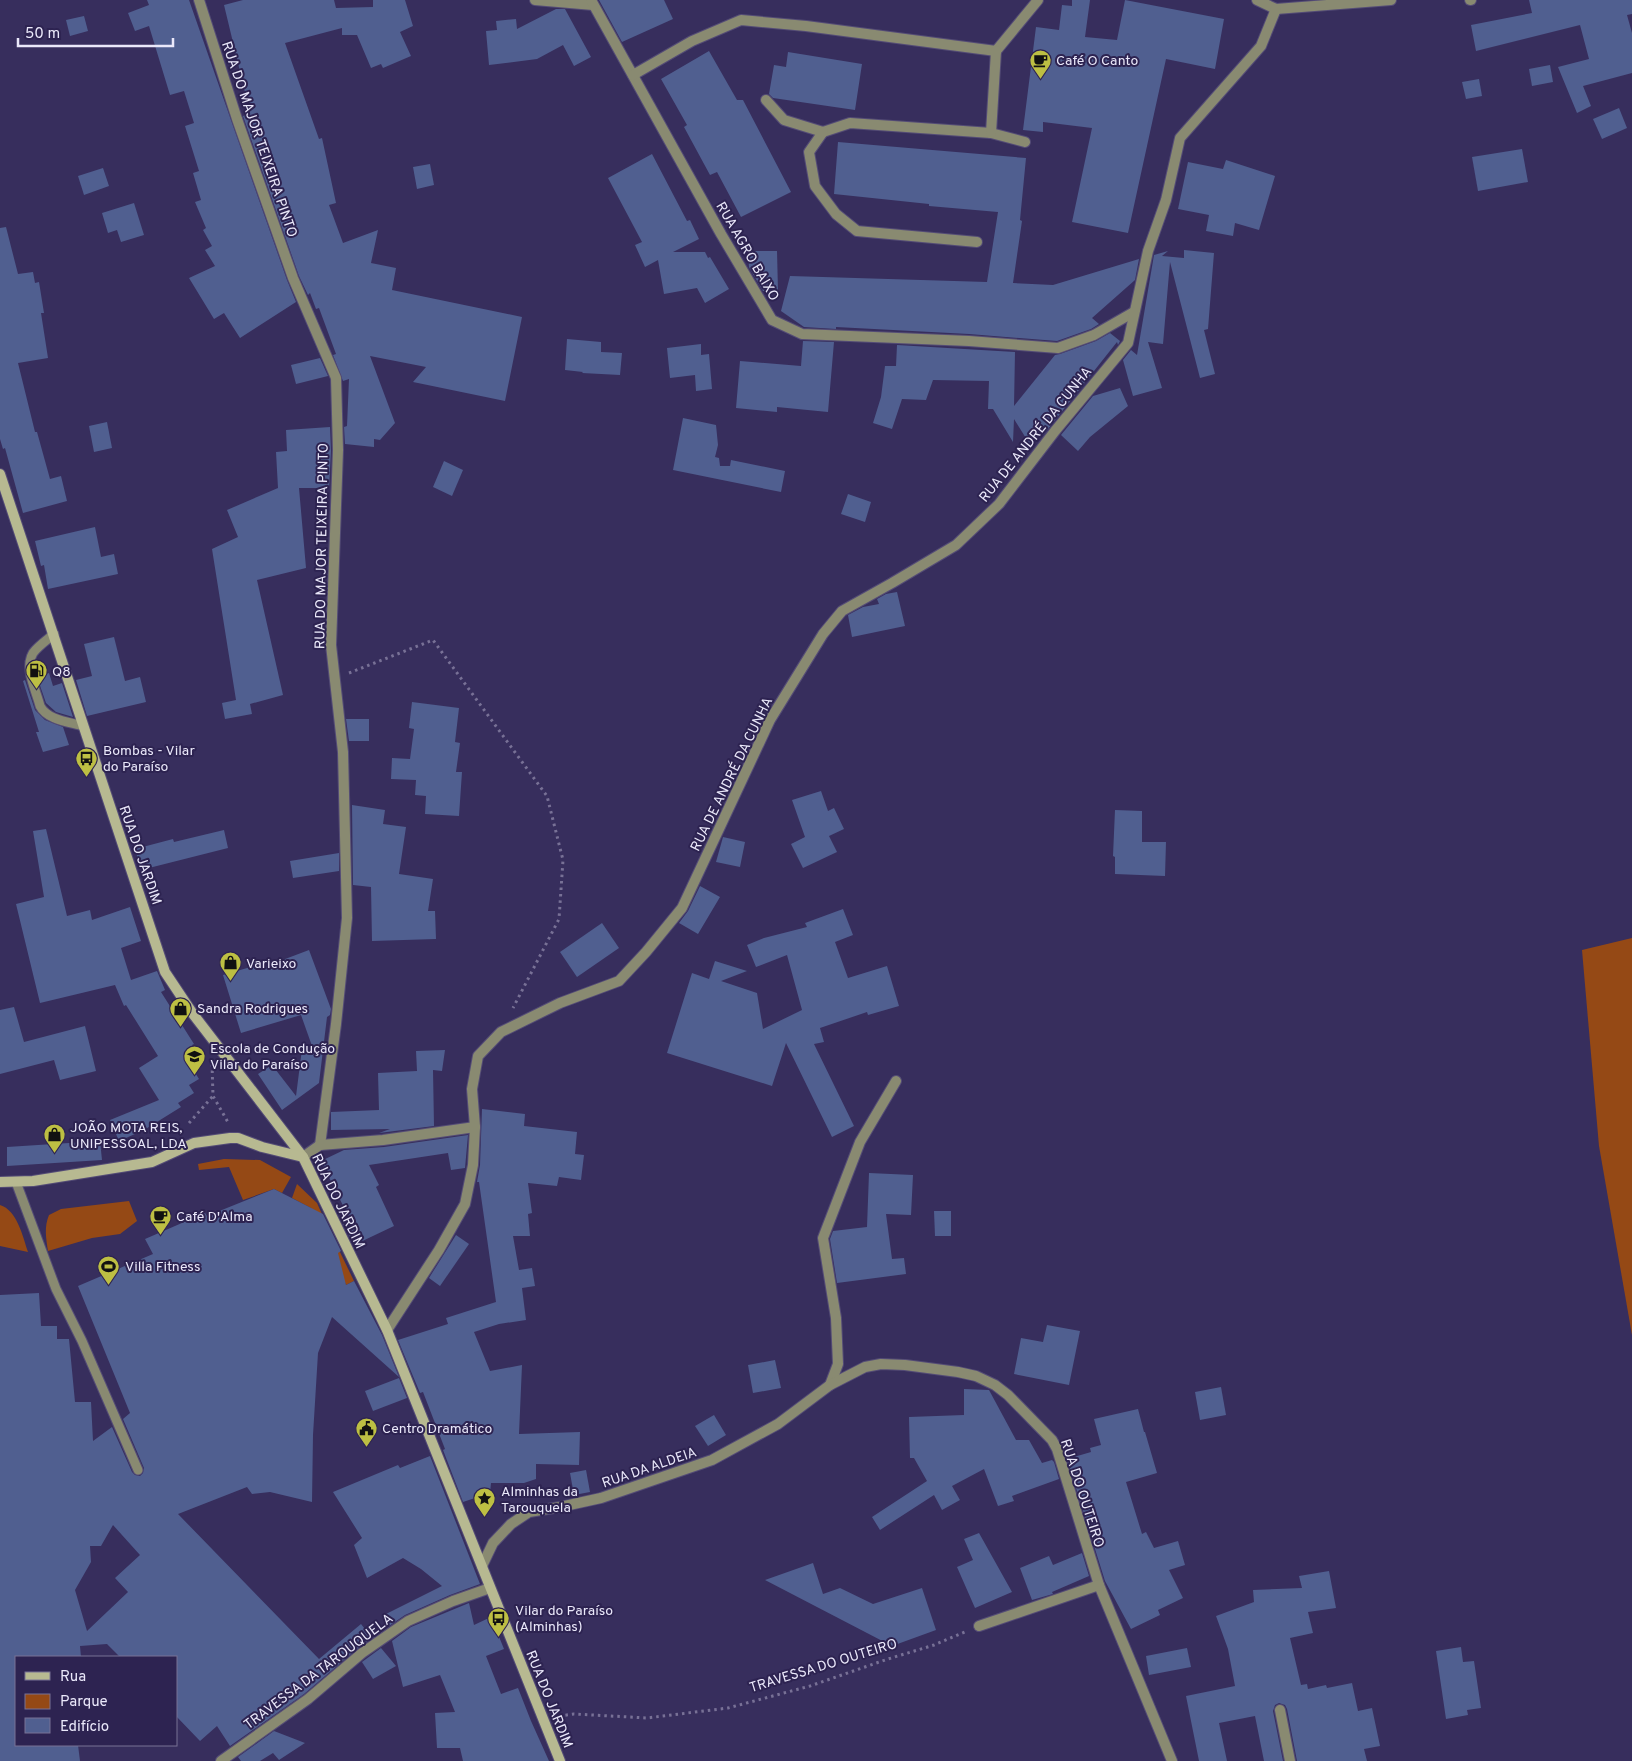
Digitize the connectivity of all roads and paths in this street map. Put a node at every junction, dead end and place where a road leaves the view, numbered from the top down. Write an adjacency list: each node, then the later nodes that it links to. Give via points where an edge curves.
1 (199, 0): 18 (street, RUA DO MAJOR TEIXEIRA PINTO, via 293,278 336,378 338,450 331,645)
2 (535, 0): 6 (street)
3 (1038, 0): 8 (street)
4 (1257, 0): 7 (street)
5 (1391, 0): 7 (street)
6 (592, 3): 9 (street, RUA AGRO BAIXO)
7 (1276, 9): 15 (street, RUA DE ANDRÉ DA CUNHA, via 1261,46 1180,138)
8 (996, 51): 9 (street, via 741,20 692,41); 12 (street)
9 (634, 75): 15 (street, RUA AGRO BAIXO, via 772,320 802,334 1058,348 1094,335)
10 (766, 100): 11 (street, via 784,120)
11 (823, 132): 12 (street, via 850,123); 14 (street, via 810,152 815,186 836,214 857,231)
12 (991, 133): 13 (street)
13 (1025, 142)
14 (977, 242)
15 (1134, 312): 20 (street, RUA DE ANDRÉ DA CUNHA, via 1128,343 1054,431 999,504 956,545 842,611 823,634 770,720 682,908 646,952 618,981 560,1003)
16 (0, 474): 17 (main road, RUA DO JARDIM)
17 (54, 634): 19 (main road, RUA DO JARDIM); 19 (lane, via 34,651 30,659 29,668 40,706 48,715)
18 (335, 679): 20 (path, via 433,640 547,796 563,860 559,919); 25 (street, RUA DO MAJOR TEIXEIRA PINTO, via 343,752 347,918)
19 (83, 726): 26 (main road, RUA DO JARDIM, via 165,972 193,1014)
20 (501, 1032): 23 (street, RUA DE ANDRÉ DA CUNHA, via 478,1056 472,1089)
21 (896, 1081): 30 (street, via 860,1142 823,1238 836,1318 838,1364)
22 (189, 1123): 24 (path, via 213,1096)
23 (475, 1127): 25 (street); 29 (street, RUA DE ANDRÉ DA CUNHA, via 473,1164 465,1204 440,1250)
24 (238, 1138): 26 (main road); 28 (main road, via 194,1143 152,1162)
25 (320, 1145): 26 (street)
26 (303, 1157): 29 (main road, RUA DO JARDIM)
27 (0, 1182): 28 (main road)
28 (16, 1182): 31 (lane, via 56,1289)
29 (387, 1330): 32 (main road, RUA DO JARDIM)
30 (830, 1385): 32 (street, RUA DA ALDEIA, via 778,1424 712,1460 601,1498 529,1512 511,1524 493,1543); 33 (street, RUA DO OUTEIRO, via 865,1367 881,1364 958,1372 995,1385 1052,1440 1057,1449)
31 (138, 1470)
32 (482, 1566): 34 (main road, RUA DO JARDIM)
33 (1099, 1585): 35 (street); 40 (street, RUA DO OUTEIRO)
34 (490, 1588): 37 (main road, RUA DO JARDIM); 38 (street, TRAVESSA DA TAROUQUELA, via 453,1600 408,1621 362,1653 308,1699)
35 (979, 1626): 37 (path, TRAVESSA DO OUTEIRO, via 934,1645 810,1686 728,1708 647,1718 574,1714)
36 (1280, 1710): 41 (street)
37 (544, 1718): 39 (main road, RUA DO JARDIM)
38 (221, 1761)
39 (560, 1761)
40 (1172, 1761)
41 (1290, 1761)

